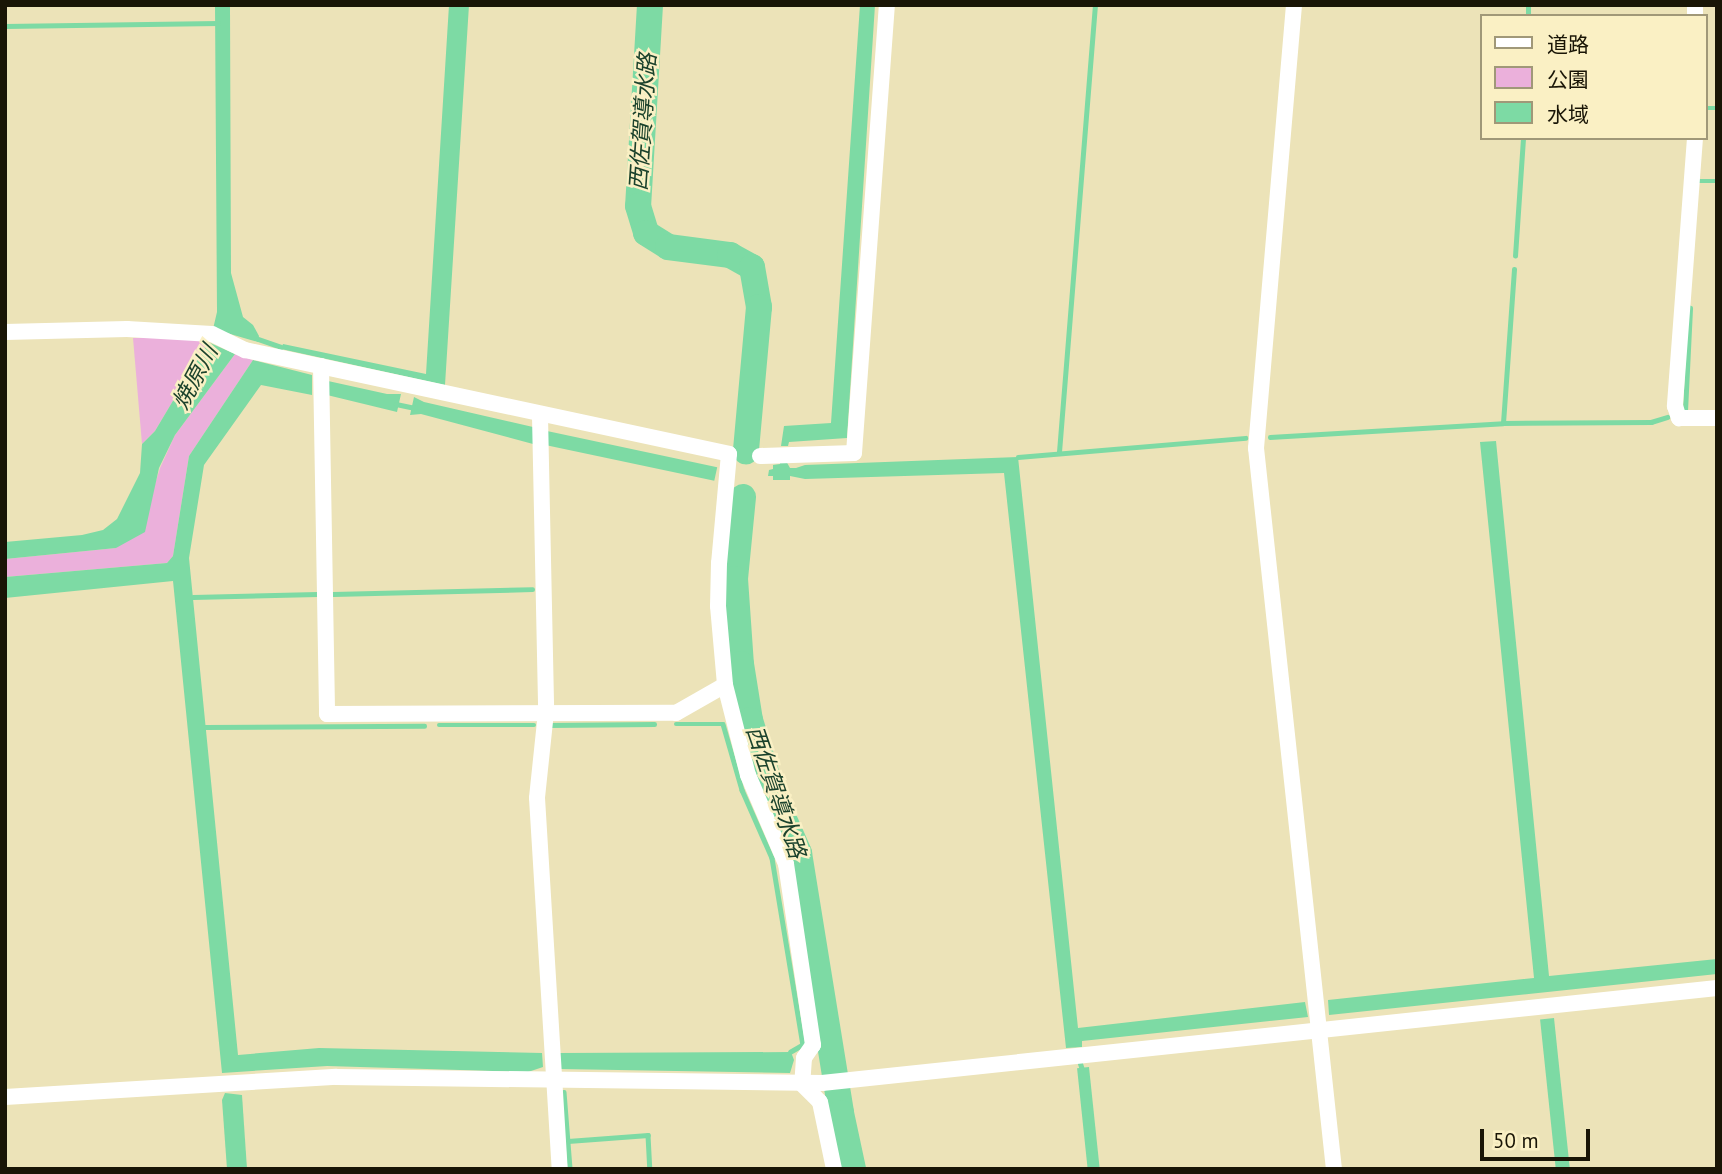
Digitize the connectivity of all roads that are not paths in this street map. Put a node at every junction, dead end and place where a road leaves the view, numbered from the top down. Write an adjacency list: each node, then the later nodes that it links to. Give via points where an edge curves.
1 (887, 5): 8 (street, via 854,453)
2 (1294, 5): 12 (street, via 1256,448)
3 (1695, 140): 6 (street, via 1675,406 1679,418)
4 (5, 332): 5 (street, via 127,329 217,337)
5 (321, 380): 7 (street); 10 (street, via 327,715)
6 (1717, 418)
7 (541, 429): 9 (street, via 729,454 718,606); 10 (street)
8 (760, 456)
9 (725, 684): 10 (street, via 676,713); 14 (street, via 748,775 786,863 813,1045 804,1058)
10 (546, 712): 13 (street, via 537,797)
11 (1717, 988): 12 (street)
12 (1319, 1031): 14 (street); 18 (street)
13 (551, 1068): 14 (street); 15 (street); 16 (street)
14 (802, 1084): 17 (street, via 820,1102)
15 (5, 1097)
16 (560, 1169)
17 (834, 1169)
18 (1334, 1169)

